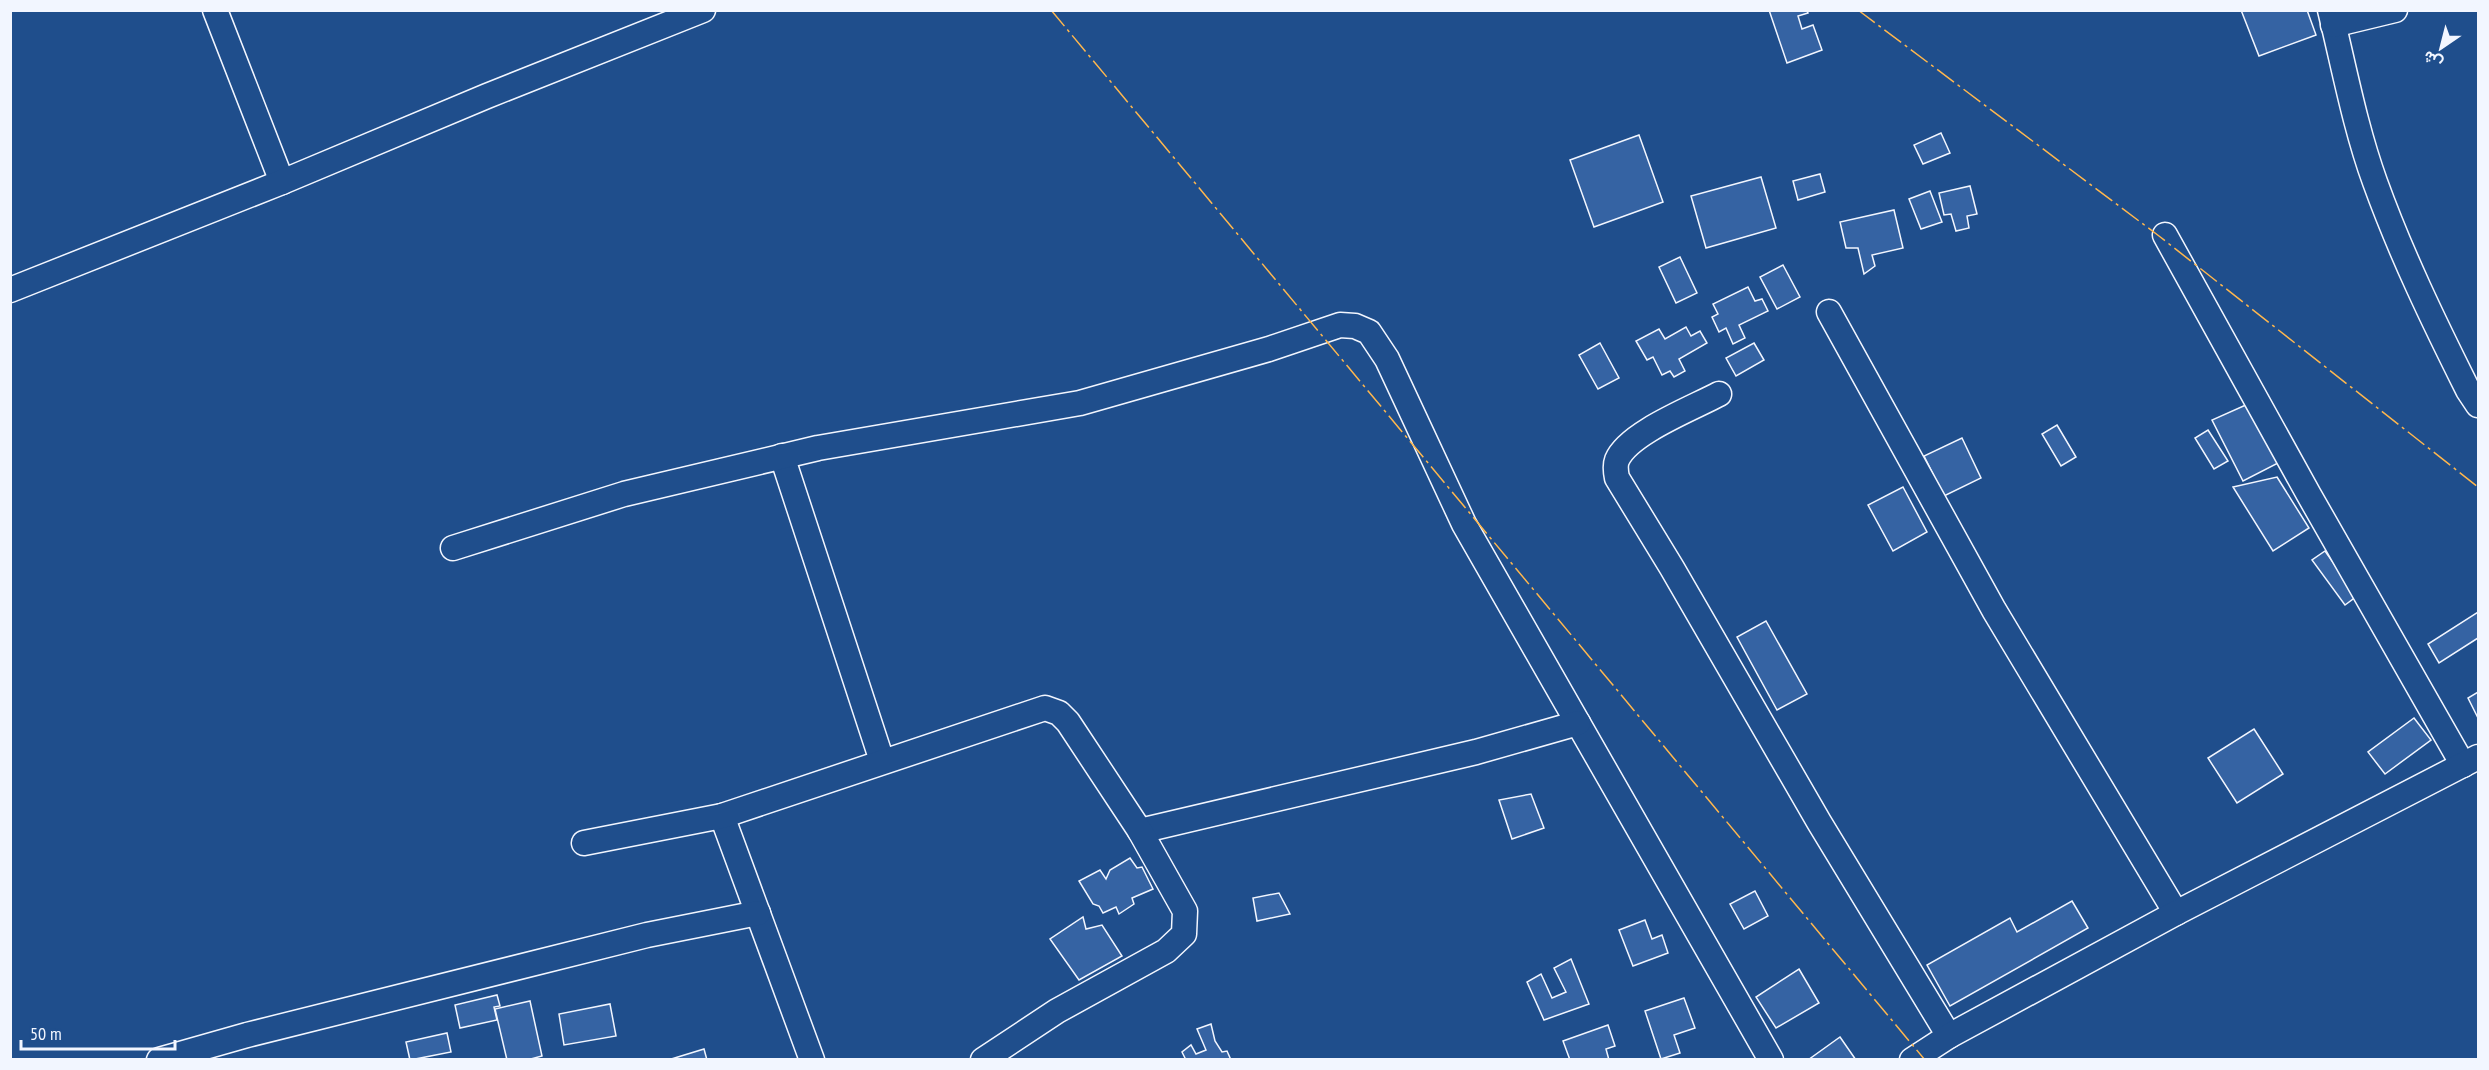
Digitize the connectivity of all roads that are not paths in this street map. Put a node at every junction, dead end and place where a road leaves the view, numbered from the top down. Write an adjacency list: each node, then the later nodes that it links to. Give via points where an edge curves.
1 (215, 10): 5 (street)
2 (703, 10): 5 (street)
3 (2395, 10): 4 (street)
4 (2332, 18): 10 (street, via 2374,180 2416,287)
5 (282, 182): 7 (street)
6 (2165, 235): 15 (street, via 2309,495)
7 (10, 290)
8 (1829, 312): 20 (street, via 1994,610)
9 (1719, 394): 21 (street, via 1624,447 1616,462 1617,478)
10 (2478, 405)
11 (782, 456): 12 (street, via 624,494); 13 (street, via 1080,403 1340,325 1355,326 1369,332 1387,359 1464,524); 14 (street)
12 (453, 548)
13 (1578, 723): 17 (street, via 1476,752); 25 (street)
14 (882, 761): 16 (street); 17 (street, via 1045,708 1059,713 1068,722)
15 (2471, 761): 20 (street)
16 (722, 816): 18 (street); 19 (street)
17 (1140, 831): 24 (street, via 1185,911 1184,934 1166,951 1058,1011)
18 (584, 843)
19 (758, 913): 22 (street, via 647,935); 23 (street)
20 (2176, 913): 21 (street)
21 (1949, 1036): 26 (street)
22 (159, 1059)
23 (812, 1059)
24 (983, 1059)
25 (1771, 1059)
26 (1912, 1059)

